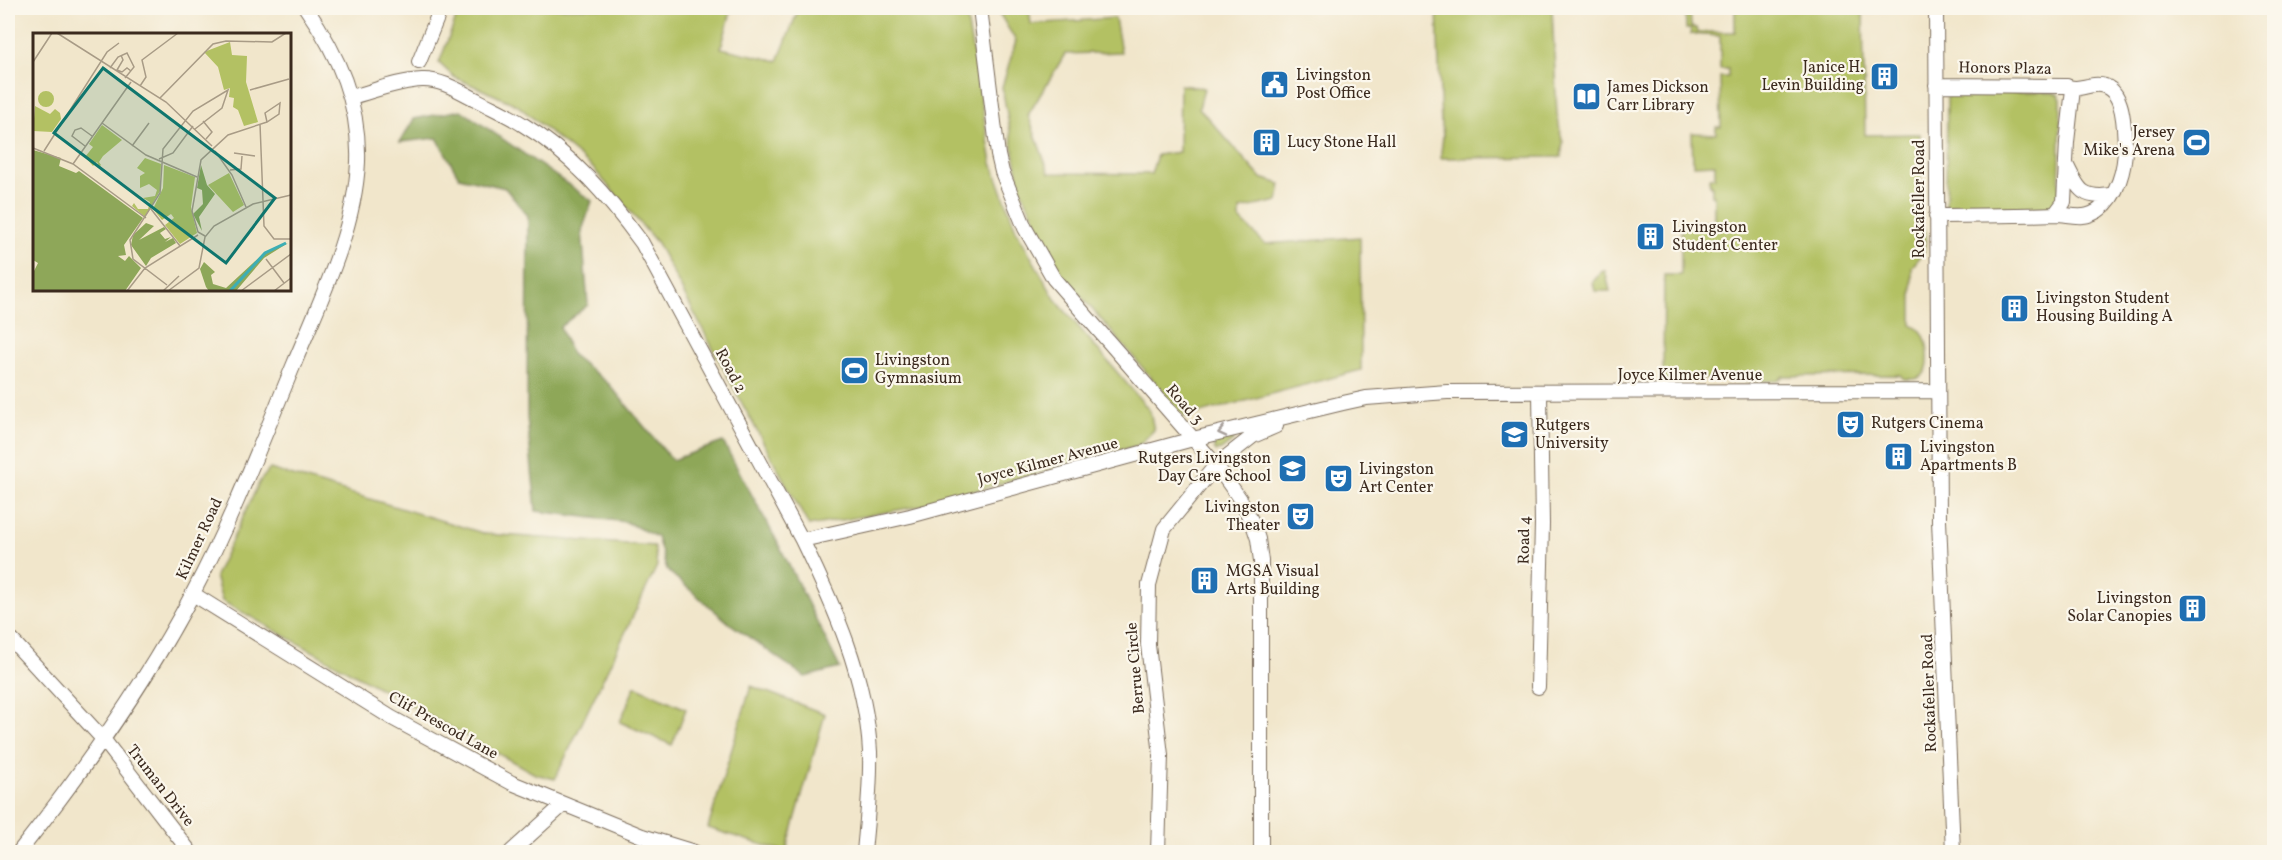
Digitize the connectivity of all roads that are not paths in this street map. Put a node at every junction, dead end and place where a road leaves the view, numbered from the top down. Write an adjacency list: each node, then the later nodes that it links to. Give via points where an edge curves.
1 (306, 8): 8 (street, Kilmer Road, via 339,62)
2 (441, 8): 5 (street)
3 (980, 8): 16 (street, Road 3, via 998,155 1025,228 1054,279)
4 (1936, 8): 6 (street, Rockafeller Road)
5 (419, 62)
6 (1936, 85): 7 (street, Honors Plaza); 12 (street, Rockafeller Road)
7 (2073, 89): 9 (street, Honors Plaza); 10 (street, Honors Plaza, via 2096,84 2108,88 2121,106 2125,157)
8 (351, 97): 18 (street, Road 2, via 405,82 441,83 522,124 589,178 642,243); 19 (street, Kilmer Road, via 358,159 342,241 302,346)
9 (2066, 164): 10 (street, via 2075,183 2087,195); 11 (street, Honors Plaza, via 2064,202)
10 (2112, 195): 11 (street, Honors Plaza, via 2100,209 2085,216)
11 (2055, 214): 12 (street, Honors Plaza)
12 (1936, 216): 13 (street, Rockafeller Road)
13 (1937, 391): 14 (street, Joyce Kilmer Avenue); 31 (street, Rockafeller Road)
14 (1540, 393): 15 (street, Joyce Kilmer Avenue, via 1393,395); 21 (street, Road 4)
15 (1302, 413): 16 (street, Joyce Kilmer Avenue, one-way to 16); 17 (street, Joyce Kilmer Avenue, via 1253,436)
16 (1193, 439): 17 (street, Road 3); 18 (street, Joyce Kilmer Avenue, via 910,516)
17 (1216, 465): 29 (street, Berrue Circle, via 1164,530 1149,585 1148,645 1161,755); 30 (street, Road 3, via 1253,524 1261,559)
18 (801, 540): 28 (street, Road 2, via 844,633 866,711 870,787)
19 (193, 594): 22 (street, Kilmer Road); 23 (street, Clif Prescod Lane, via 392,718 512,783)
20 (8, 636): 22 (street, Truman Drive)
21 (1538, 687)
22 (103, 740): 24 (street, Kilmer Road); 25 (street, Truman Drive)
23 (564, 804): 26 (street); 27 (street, Clif Prescod Lane, via 642,836)
24 (19, 852)
25 (190, 852)
26 (511, 852)
27 (694, 852)
28 (864, 852)
29 (1158, 852)
30 (1261, 852)
31 (1953, 852)

